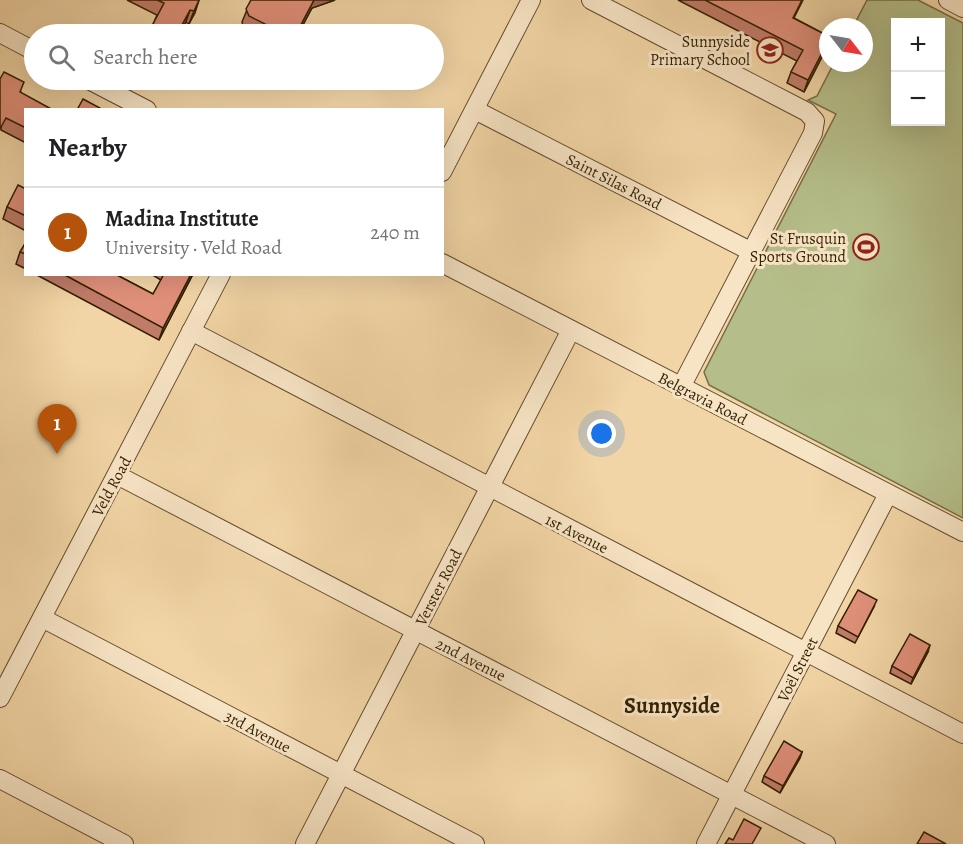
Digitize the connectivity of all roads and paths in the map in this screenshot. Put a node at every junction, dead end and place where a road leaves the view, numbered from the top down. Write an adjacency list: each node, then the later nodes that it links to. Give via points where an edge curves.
1 (531, 0): 9 (street)
2 (591, 0): 11 (street, via 807,112 814,121 813,133)
3 (948, 0): 4 (street)
4 (963, 8)
5 (0, 33): 6 (street)
6 (24, 46)
7 (108, 90): 8 (street)
8 (143, 108)
9 (475, 110): 10 (street); 11 (street, Saint Silas Road)
10 (444, 168)
11 (752, 252): 16 (street)
12 (444, 264): 14 (street, Belgravia Road)
13 (220, 276): 15 (street, Veld Road)
14 (571, 330): 16 (street, Belgravia Road); 18 (street, Verster Road)
15 (191, 331): 17 (street, Veld Road); 18 (street, 1st Avenue)
16 (681, 387): 19 (street, Belgravia Road)
17 (117, 475): 21 (street, Veld Road); 22 (street, 2nd Avenue)
18 (490, 487): 22 (street, Verster Road); 23 (street, 1st Avenue)
19 (888, 494): 20 (street, Belgravia Road); 23 (street, Voël Street)
20 (963, 532)
21 (42, 618): 24 (street, Veld Road); 26 (street, 3rd Avenue)
22 (416, 630): 26 (street, Verster Road); 28 (street, 2nd Avenue)
23 (806, 651): 25 (street, 1st Avenue); 28 (street, Voël Street)
24 (0, 698)
25 (963, 734)
26 (341, 774): 30 (street, Verster Road); 31 (street, 3rd Avenue)
27 (0, 779): 29 (street)
28 (731, 795): 32 (street, Voël Street); 33 (street, 2nd Avenue)
29 (124, 844)
30 (305, 844)
31 (475, 844)
32 (706, 844)
33 (826, 844)

